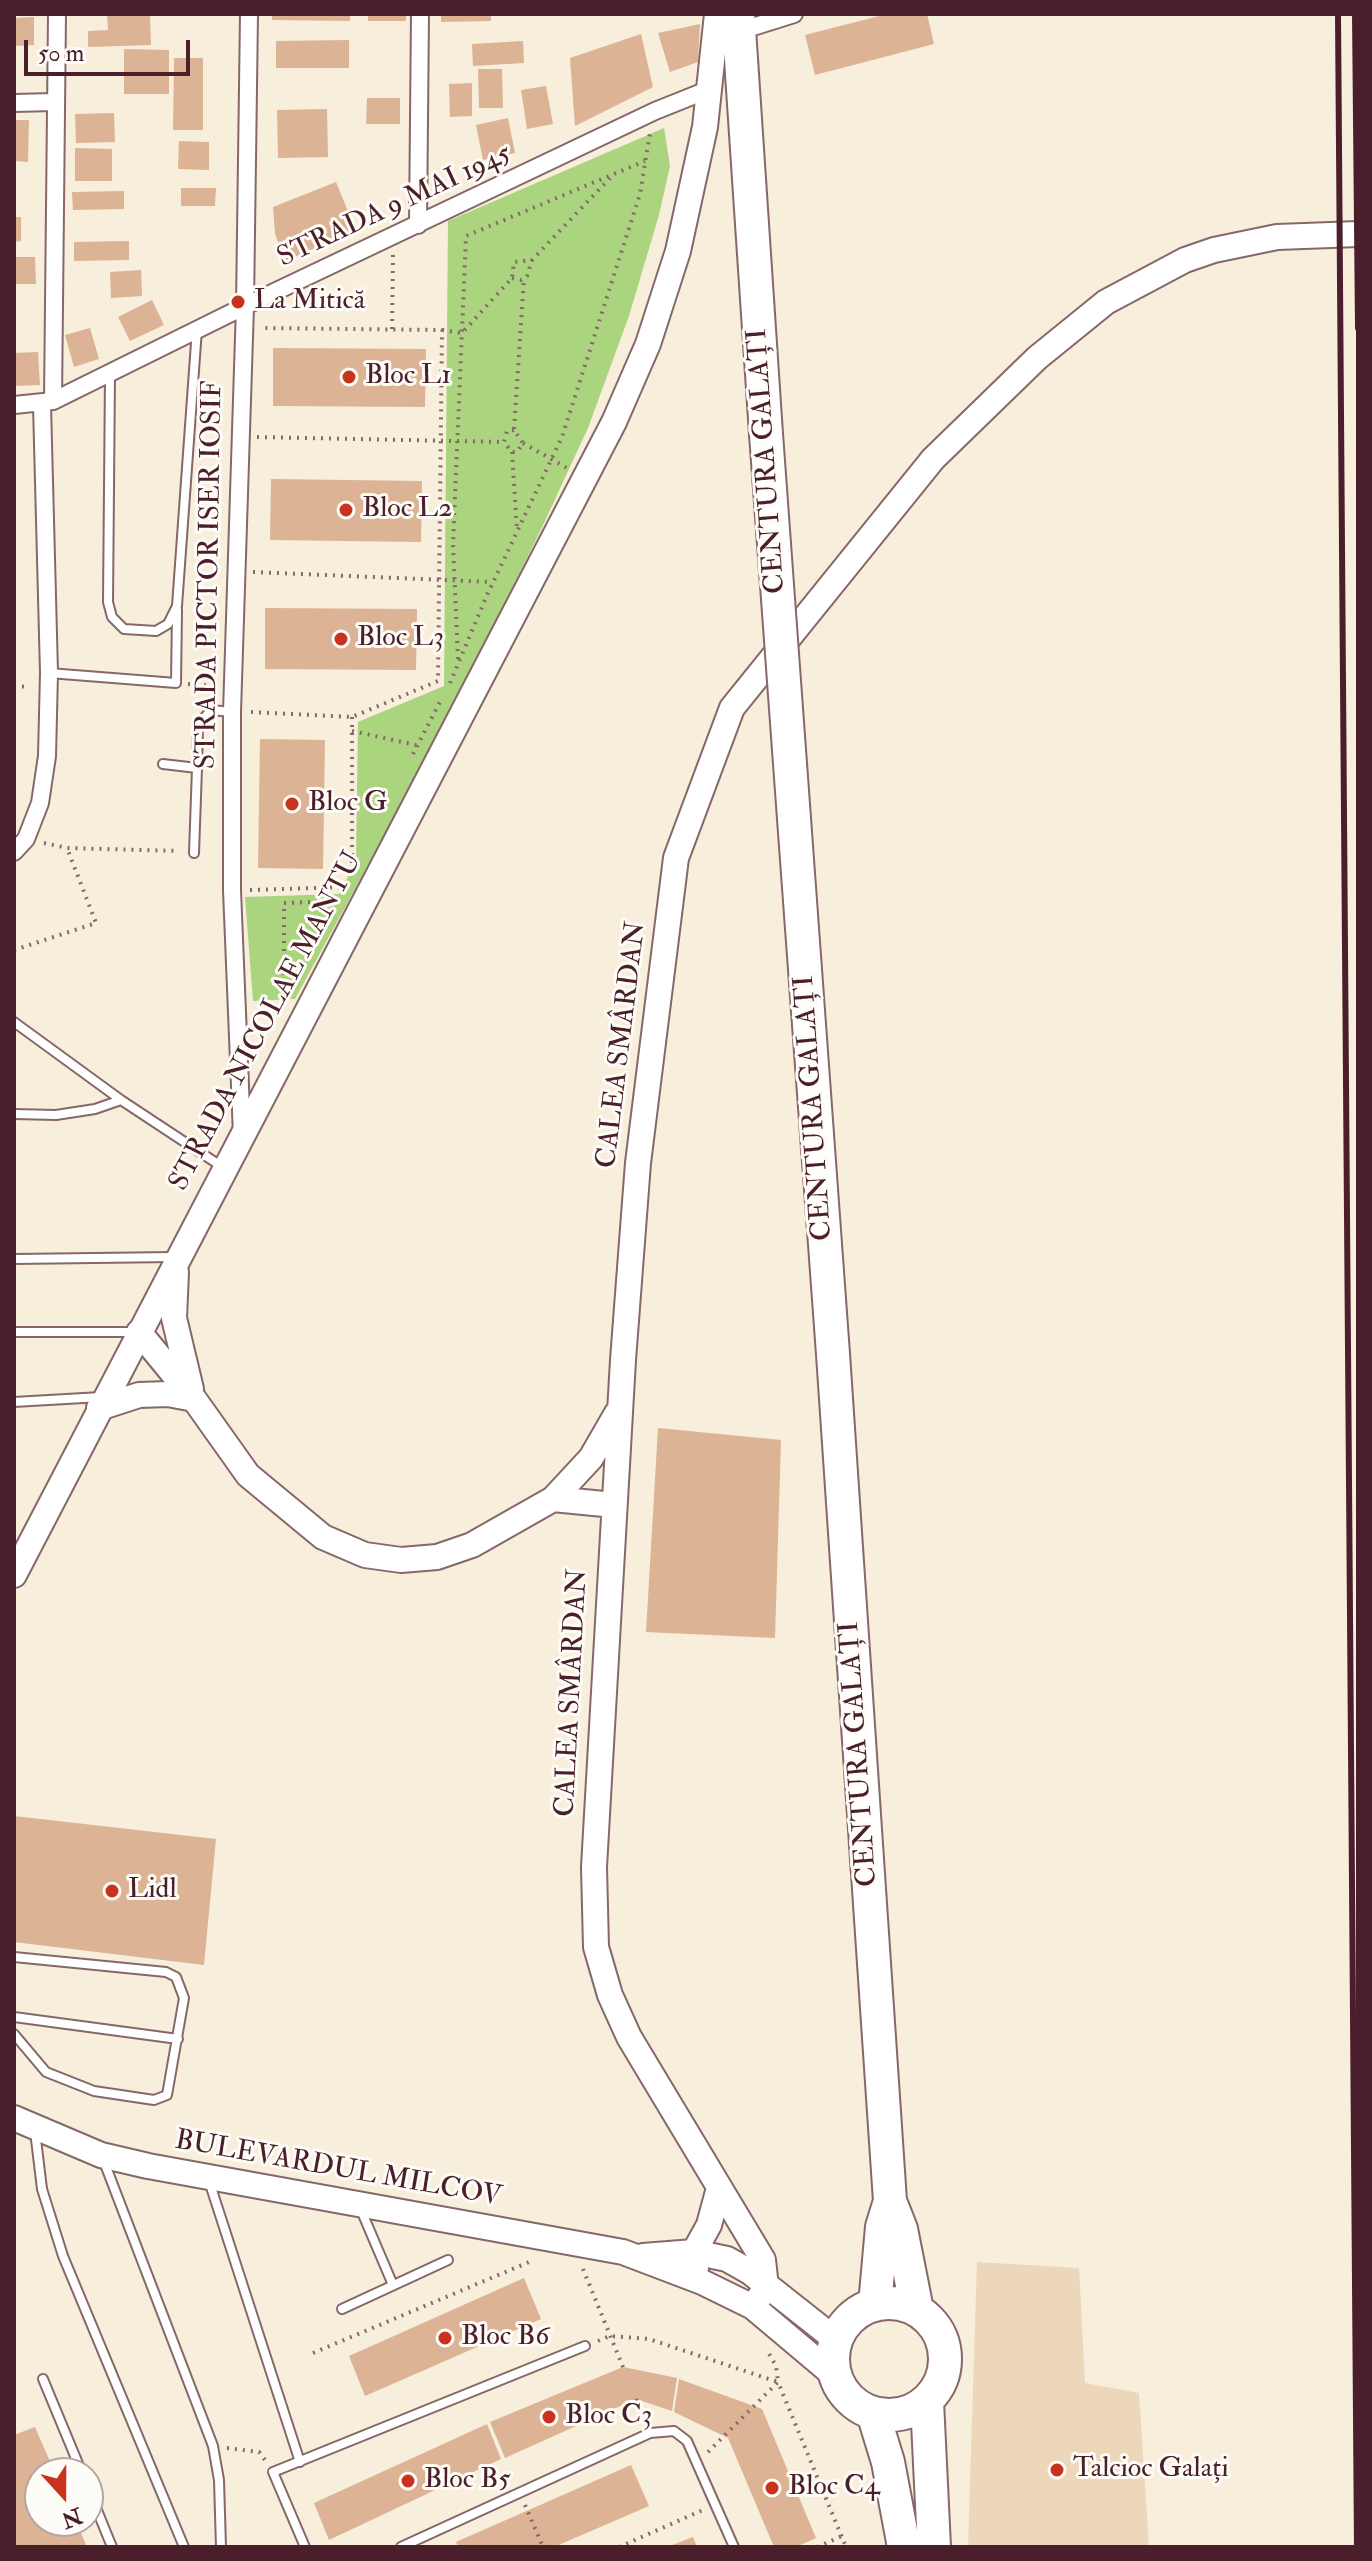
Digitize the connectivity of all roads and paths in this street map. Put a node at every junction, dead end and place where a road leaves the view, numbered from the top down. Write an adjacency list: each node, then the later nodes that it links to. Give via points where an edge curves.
1 (57, 14): 7 (street)
2 (249, 14): 18 (street, STRADA PICTOR ISER IOSIF)
3 (420, 14): 12 (street)
4 (794, 14): 5 (street)
5 (732, 20): 6 (main road, STRADA NICOLAE MANTU); 90 (highway, CENTURA GALAȚI, bridge, via 833,1354)
6 (710, 89): 9 (street, STRADA 9 MAI 1945); 35 (main road, STRADA NICOLAE MANTU, via 696,181 678,251 648,344)
7 (54, 102): 8 (street); 25 (street)
8 (14, 103)
9 (655, 111): 10 (path); 12 (street, STRADA 9 MAI 1945)
10 (645, 161): 11 (path); 34 (path, via 620,259)
11 (614, 174): 15 (path); 23 (path, via 466,236)
12 (418, 225): 14 (street, STRADA 9 MAI 1945)
13 (1358, 234): 77 (main road, CALEA SMÂRDAN, via 1277,237 1214,250 1156,273 1106,302 1037,358 933,459 732,708 676,858 638,1163)
14 (393, 235): 18 (street, STRADA 9 MAI 1945); 21 (path)
15 (532, 260): 16 (path, via 514,262); 17 (path)
16 (512, 278): 17 (path); 23 (path)
17 (524, 278): 27 (path)
18 (245, 306): 19 (street, STRADA PICTOR ISER IOSIF); 20 (street, STRADA 9 MAI 1945)
19 (243, 328): 21 (path); 28 (street, STRADA PICTOR ISER IOSIF)
20 (197, 329): 24 (street, STRADA 9 MAI 1945); 41 (lane)
21 (392, 329): 22 (path)
22 (442, 330): 23 (path); 29 (path)
23 (462, 333): 30 (path)
24 (110, 373): 25 (street, STRADA 9 MAI 1945); 41 (lane, via 112,617 124,629 156,631 168,624)
25 (48, 403): 26 (street, STRADA 9 MAI 1945); 43 (street)
26 (14, 405)
27 (514, 430): 31 (path, via 507,431); 32 (path)
28 (239, 437): 29 (path); 37 (street, STRADA PICTOR ISER IOSIF)
29 (442, 438): 30 (path); 38 (path)
30 (456, 440): 31 (path); 39 (path)
31 (504, 442): 33 (path)
32 (523, 443): 33 (path); 34 (path)
33 (512, 452): 36 (path)
34 (552, 457): 35 (path); 36 (path)
35 (585, 481): 68 (main road, STRADA NICOLAE MANTU)
36 (517, 531): 40 (path)
37 (235, 572): 38 (path); 45 (street, STRADA PICTOR ISER IOSIF)
38 (439, 579): 39 (path); 47 (path, via 438,681)
39 (454, 580): 40 (path); 42 (path)
40 (493, 582): 42 (path)
41 (177, 606): 44 (lane)
42 (459, 663): 49 (path)
43 (49, 673): 44 (lane); 53 (street, via 47,756 40,803)
44 (176, 683): 45 (path)
45 (233, 688): 46 (street, STRADA PICTOR ISER IOSIF)
46 (232, 712): 47 (path); 52 (lane, via 211,710 198,725); 61 (street, STRADA PICTOR ISER IOSIF)
47 (352, 717): 48 (path)
48 (352, 731): 49 (path); 58 (path)
49 (417, 746): 50 (path)
50 (410, 759)
51 (163, 764): 52 (lane)
52 (197, 768): 56 (lane)
53 (26, 839): 54 (path); 55 (street)
54 (67, 848): 56 (path); 63 (path, via 96,923)
55 (14, 852)
56 (194, 853)
57 (358, 864): 58 (path)
58 (352, 876): 59 (path)
59 (348, 887): 60 (path); 62 (path, via 341,901)
60 (283, 889): 61 (path); 62 (path)
61 (232, 890): 68 (street, STRADA PICTOR ISER IOSIF)
62 (284, 903): 64 (path)
63 (14, 950)
64 (284, 983)
65 (14, 1022): 66 (lane)
66 (121, 1100): 67 (lane, via 56,1115); 69 (lane)
67 (14, 1114)
68 (242, 1136): 69 (main road, STRADA NICOLAE MANTU)
69 (225, 1168): 70 (main road, STRADA NICOLAE MANTU)
70 (179, 1257): 71 (lane); 73 (main road, STRADA NICOLAE MANTU); 74 (main road, via 174,1318)
71 (14, 1259)
72 (14, 1332): 73 (lane)
73 (139, 1332): 74 (main road); 76 (main road, STRADA NICOLAE MANTU)
74 (194, 1399): 76 (main road, via 168,1394); 78 (main road, via 248,1475 273,1498 323,1537 365,1555 437,1557 472,1545)
75 (14, 1402): 76 (lane)
76 (102, 1402): 80 (main road, STRADA NICOLAE MANTU)
77 (620, 1406): 78 (main road, via 591,1458); 79 (main road, CALEA SMÂRDAN)
78 (553, 1499): 79 (main road)
79 (614, 1505): 89 (main road, CALEA SMÂRDAN, via 594,1867 596,1947 629,2037)
80 (14, 1575)
81 (14, 1957): 84 (lane, via 166,1972 176,1977 184,1998)
82 (14, 2017): 84 (lane)
83 (14, 2034): 84 (lane, via 46,2072 94,2091 154,2100 167,2095)
84 (178, 2039)
85 (14, 2104): 86 (main road, BULEVARDUL MILCOV)
86 (24, 2122): 87 (main road, BULEVARDUL MILCOV); 125 (lane, via 63,2256)
87 (101, 2155): 88 (main road, BULEVARDUL MILCOV); 115 (lane)
88 (208, 2178): 91 (main road, BULEVARDUL MILCOV); 117 (lane)
89 (719, 2188): 93 (main road, via 709,2225); 98 (main road, CALEA SMÂRDAN, via 763,2260)
90 (890, 2201): 99 (highway, CENTURA GALAȚI, via 882,2227); 101 (highway, CENTURA GALAȚI)
91 (358, 2202): 92 (main road, BULEVARDUL MILCOV); 97 (lane)
92 (573, 2244): 94 (main road, BULEVARDUL MILCOV); 102 (path); 106 (path)
93 (694, 2252): 94 (main road, BULEVARDUL MILCOV); 96 (main road); 98 (main road, BULEVARDUL MILCOV, via 727,2259 750,2272)
94 (637, 2256): 96 (main road, BULEVARDUL MILCOV)
95 (448, 2260): 97 (lane)
96 (702, 2282): 98 (main road, BULEVARDUL MILCOV)
97 (393, 2285): 100 (lane)
98 (763, 2295): 103 (main road, BULEVARDUL MILCOV); 108 (main road, BULEVARDUL MILCOV)
99 (875, 2305): 101 (highway, via 897,2303); 103 (highway, via 848,2321)
100 (342, 2309)
101 (917, 2310): 112 (highway, via 938,2331 946,2361)
102 (610, 2336): 104 (path); 107 (path); 110 (path, via 649,2339)
103 (836, 2340): 108 (highway)
104 (585, 2346): 117 (lane)
105 (767, 2347): 110 (path)
106 (313, 2353)
107 (623, 2367)
108 (835, 2376): 113 (highway, via 857,2406)
109 (43, 2379): 116 (lane)
110 (778, 2382): 118 (path); 123 (path)
111 (636, 2399): 114 (path)
112 (927, 2401): 113 (highway, via 902,2414); 135 (highway)
113 (873, 2413): 134 (highway)
114 (650, 2433): 118 (lane, via 674,2431 687,2441); 120 (lane)
115 (213, 2446): 119 (path, via 259,2452); 126 (lane)
116 (75, 2457)
117 (300, 2462): 119 (lane)
118 (698, 2463): 121 (lane)
119 (273, 2472): 127 (lane)
120 (520, 2493): 128 (lane); 129 (path)
121 (716, 2505): 130 (path); 131 (lane)
122 (104, 2527): 124 (lane)
123 (842, 2536): 132 (path); 133 (path)
124 (112, 2547)
125 (184, 2547)
126 (221, 2547)
127 (305, 2547)
128 (401, 2547)
129 (543, 2547)
130 (620, 2547)
131 (734, 2547)
132 (817, 2547)
133 (846, 2547)
134 (904, 2547)
135 (934, 2547)

